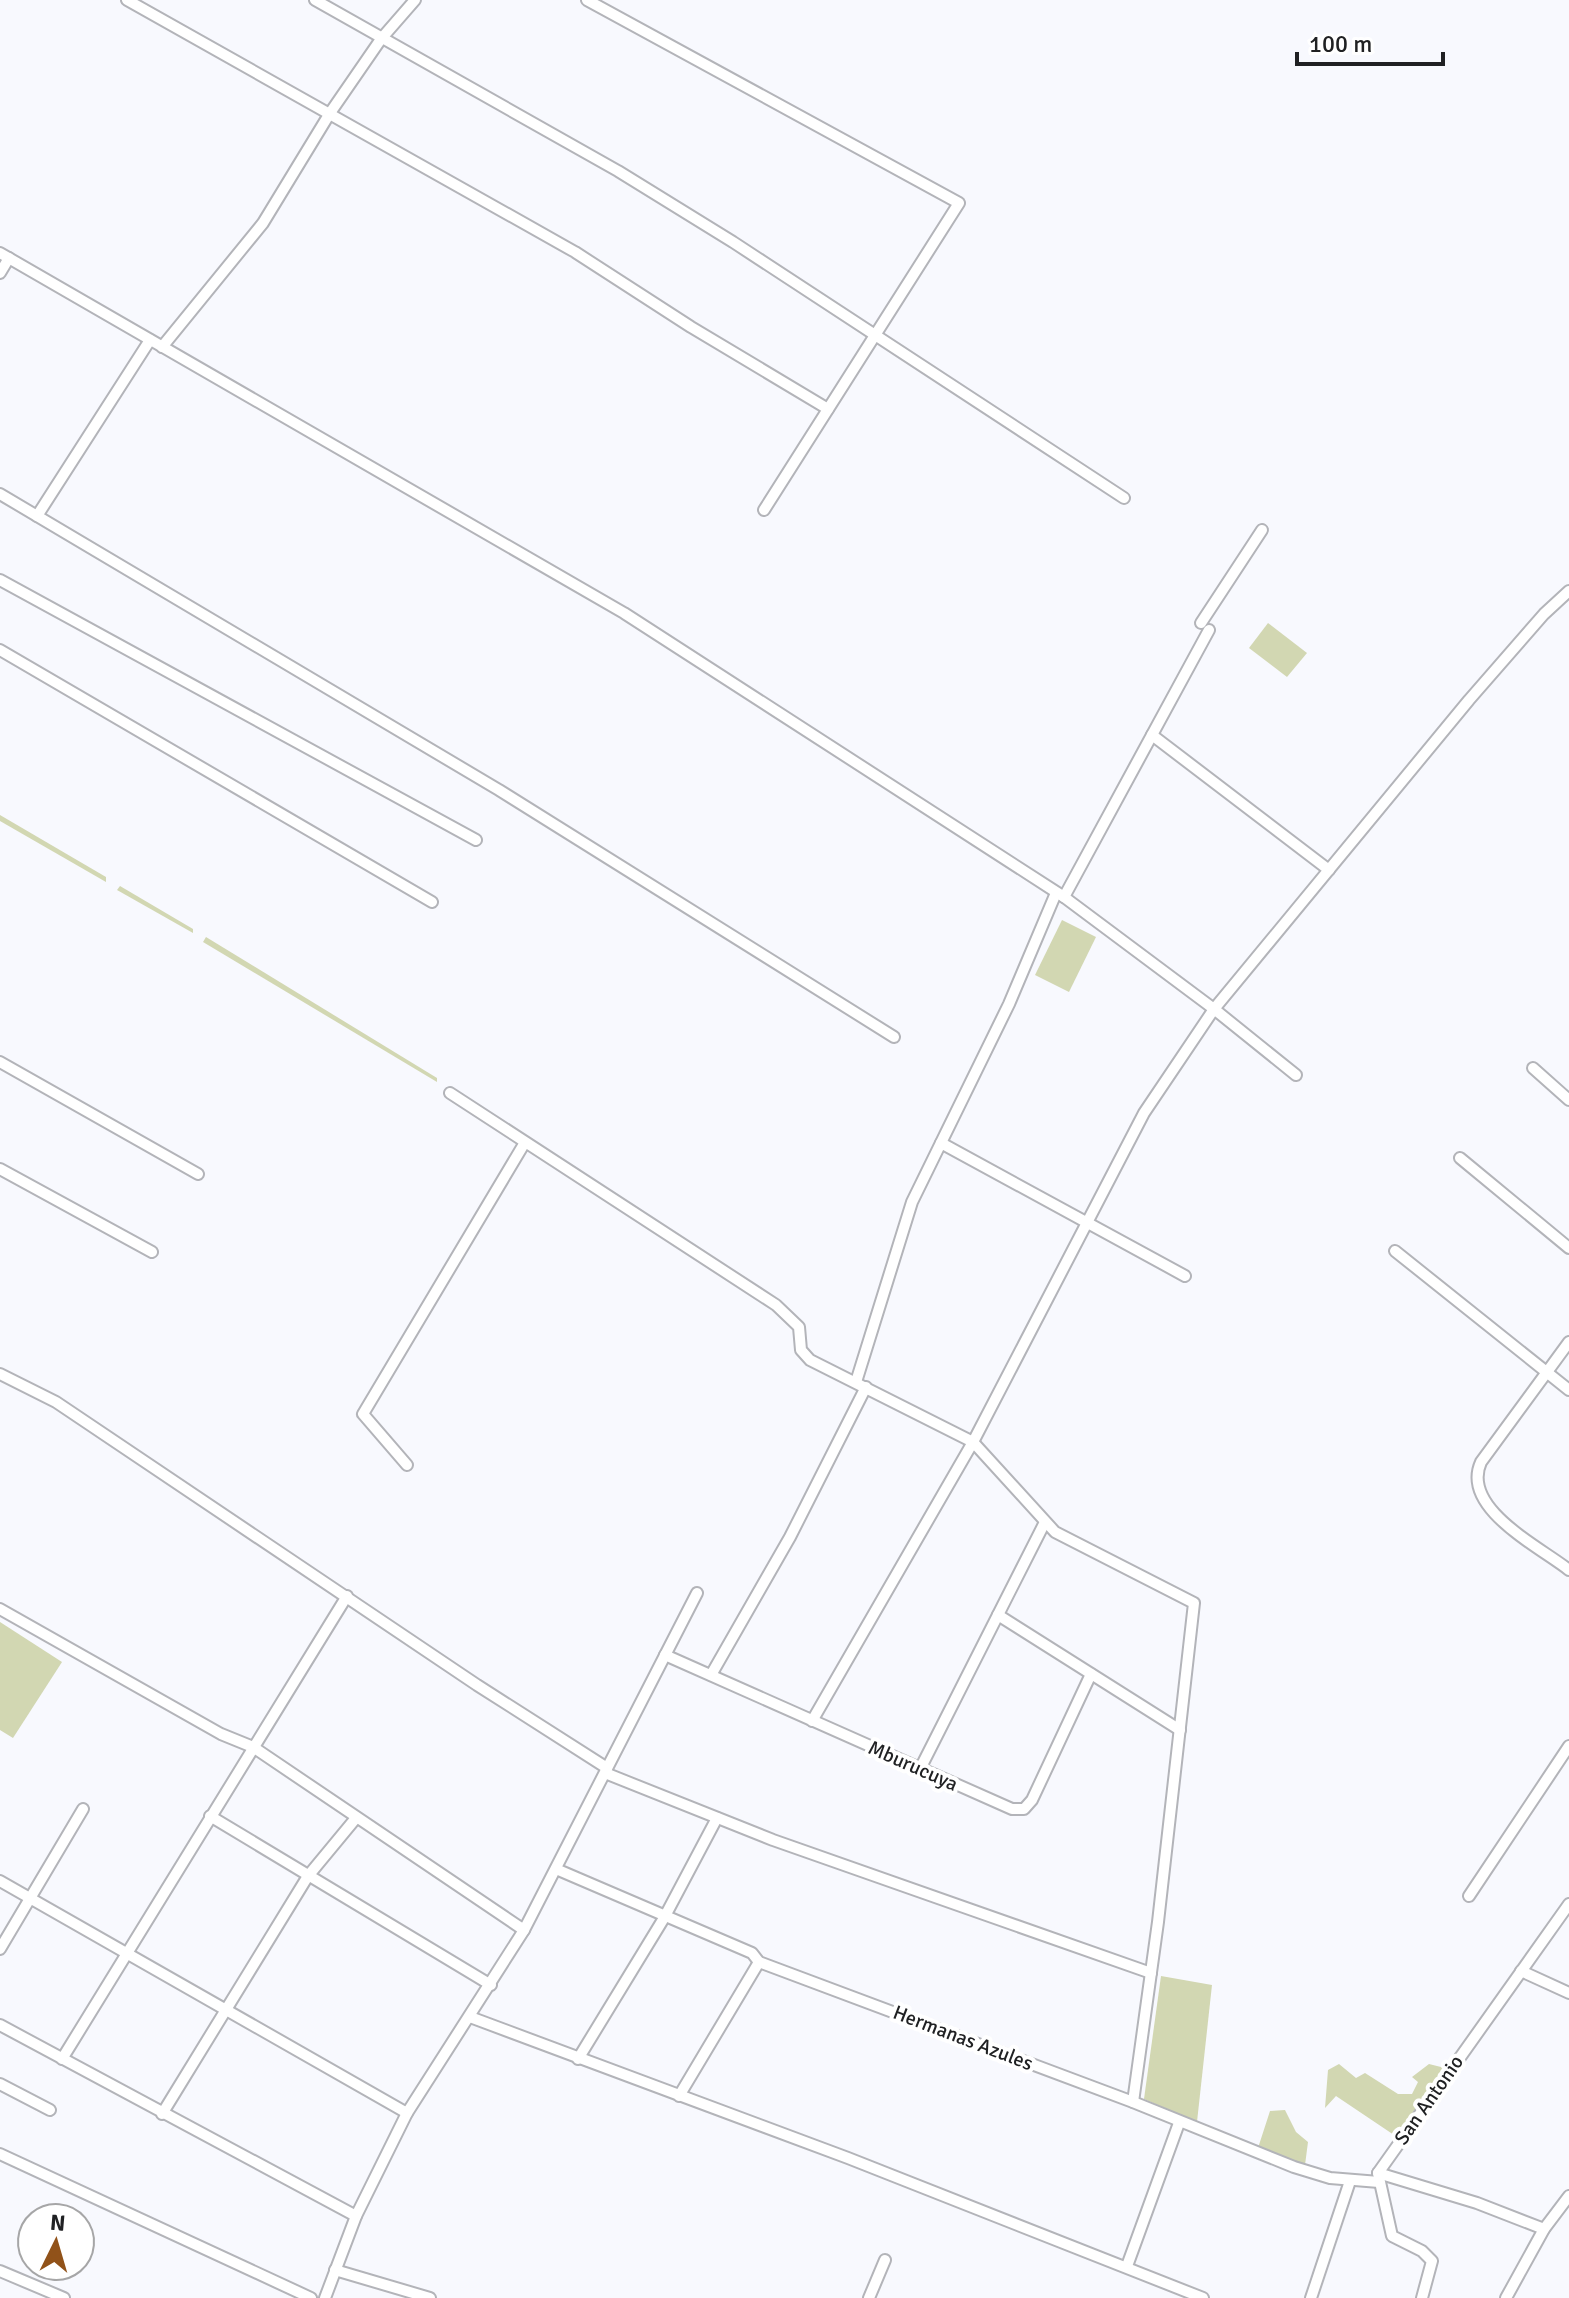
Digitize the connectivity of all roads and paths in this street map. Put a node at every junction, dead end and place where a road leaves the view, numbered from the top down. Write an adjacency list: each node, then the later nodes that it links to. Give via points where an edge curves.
1 (127, 0): 6 (street)
2 (315, 0): 5 (street)
3 (415, 0): 5 (street)
4 (587, 0): 9 (street, via 959,203)
5 (381, 39): 6 (street); 9 (street, via 618,171)
6 (330, 113): 11 (street, via 263,223); 12 (street, via 575,252)
7 (4, 256): 8 (street); 10 (street)
8 (0, 273)
9 (874, 337): 12 (street); 14 (street)
10 (150, 340): 11 (street); 16 (street)
11 (162, 347): 24 (street, via 570,580)
12 (828, 409): 15 (street)
13 (0, 494): 16 (street)
14 (1124, 498)
15 (764, 510)
16 (37, 516): 27 (street, via 499,790)
17 (1262, 530): 21 (street, via 1205,627)
18 (0, 580): 22 (street)
19 (1569, 591): 23 (street, via 1497,668)
20 (0, 650): 25 (street)
21 (1152, 735): 23 (street); 24 (street)
22 (476, 840)
23 (1329, 870): 26 (street)
24 (1060, 895): 26 (street); 33 (street)
25 (432, 902)
26 (1214, 1009): 30 (street); 38 (street, via 1144,1113)
27 (894, 1037)
28 (0, 1062): 37 (street)
29 (1533, 1068): 32 (street)
30 (1296, 1075)
31 (450, 1093): 34 (street)
32 (1569, 1100)
33 (941, 1143): 38 (street); 46 (street, via 912,1202)
34 (524, 1144): 46 (street, via 776,1305 799,1327 801,1350 810,1360); 49 (street, via 363,1414)
35 (1460, 1158): 39 (street)
36 (0, 1169): 41 (street)
37 (198, 1174)
38 (1088, 1223): 42 (street); 48 (street)
39 (1569, 1248)
40 (1395, 1251): 44 (street)
41 (152, 1252)
42 (1185, 1276)
43 (1569, 1342): 44 (street)
44 (1547, 1371): 47 (street); 51 (street, via 1481,1462 1478,1474 1495,1516)
45 (0, 1374): 53 (street, via 56,1402)
46 (861, 1385): 48 (street); 58 (street, via 790,1537)
47 (1569, 1390)
48 (973, 1442): 50 (street); 59 (street)
49 (407, 1465)
50 (1044, 1524): 55 (street); 60 (street, via 1194,1603)
51 (1569, 1570)
52 (697, 1593): 56 (street)
53 (347, 1596): 62 (street); 64 (street)
54 (0, 1609): 62 (street)
55 (998, 1615): 57 (street); 63 (street)
56 (665, 1655): 58 (street, Mburucuya); 64 (street)
57 (1091, 1674): 60 (street); 63 (street, Mburucuya, via 1024,1809 1004,1807)
58 (711, 1675): 59 (street, Mburucuya)
59 (812, 1721): 63 (street, Mburucuya)
60 (1180, 1730): 81 (street)
61 (1569, 1746): 72 (street)
62 (253, 1747): 66 (street); 67 (street)
63 (920, 1769)
64 (606, 1770): 68 (street); 69 (street)
65 (83, 1809): 73 (street)
66 (210, 1816): 70 (street); 78 (street)
67 (356, 1818): 70 (street); 76 (street)
68 (717, 1818): 75 (street); 81 (street)
69 (556, 1869): 75 (street, Hermanas Azules); 76 (street)
70 (308, 1876): 82 (street); 84 (street)
71 (0, 1881): 73 (street)
72 (1469, 1896)
73 (30, 1898): 77 (street); 78 (street)
74 (1569, 1904): 80 (street, San Antonio)
75 (664, 1918): 79 (street, Hermanas Azules, via 752,1953); 88 (street)
76 (524, 1930): 82 (street)
77 (0, 1949)
78 (126, 1953): 84 (street); 87 (street)
79 (759, 1962): 90 (street); 91 (street, Hermanas Azules)
80 (1521, 1971): 83 (street); 97 (street, San Antonio)
81 (1151, 1973): 91 (street)
82 (491, 1985): 85 (street)
83 (1569, 1993)
84 (226, 2010): 93 (street); 94 (street)
85 (470, 2017): 88 (street); 93 (street)
86 (0, 2025): 87 (street)
87 (62, 2059): 94 (street)
88 (578, 2059): 90 (street)
89 (0, 2084): 92 (street)
90 (679, 2096): 103 (street)
91 (1133, 2102): 95 (street, Hermanas Azules)
92 (50, 2110)
93 (407, 2113): 100 (street)
94 (162, 2114): 100 (street)
95 (1179, 2123): 98 (street, Hermanas Azules, via 1294,2167); 103 (street)
96 (0, 2154): 108 (street)
97 (1378, 2177): 98 (street, Hermanas Azules); 101 (street, Hermanas Azules, via 1477,2203); 114 (street, via 1392,2236 1432,2261)
98 (1350, 2181): 113 (street)
99 (1569, 2196): 101 (street)
100 (356, 2216): 104 (street)
101 (1544, 2229): 115 (street)
102 (885, 2260): 111 (street)
103 (1127, 2266): 112 (street)
104 (335, 2270): 109 (street); 110 (street)
105 (0, 2271): 106 (street)
106 (38, 2293): 107 (street)
107 (64, 2298)
108 (311, 2298)
109 (325, 2298)
110 (430, 2298)
111 (869, 2298)
112 (1203, 2298)
113 (1311, 2298)
114 (1422, 2298)
115 (1506, 2298)

